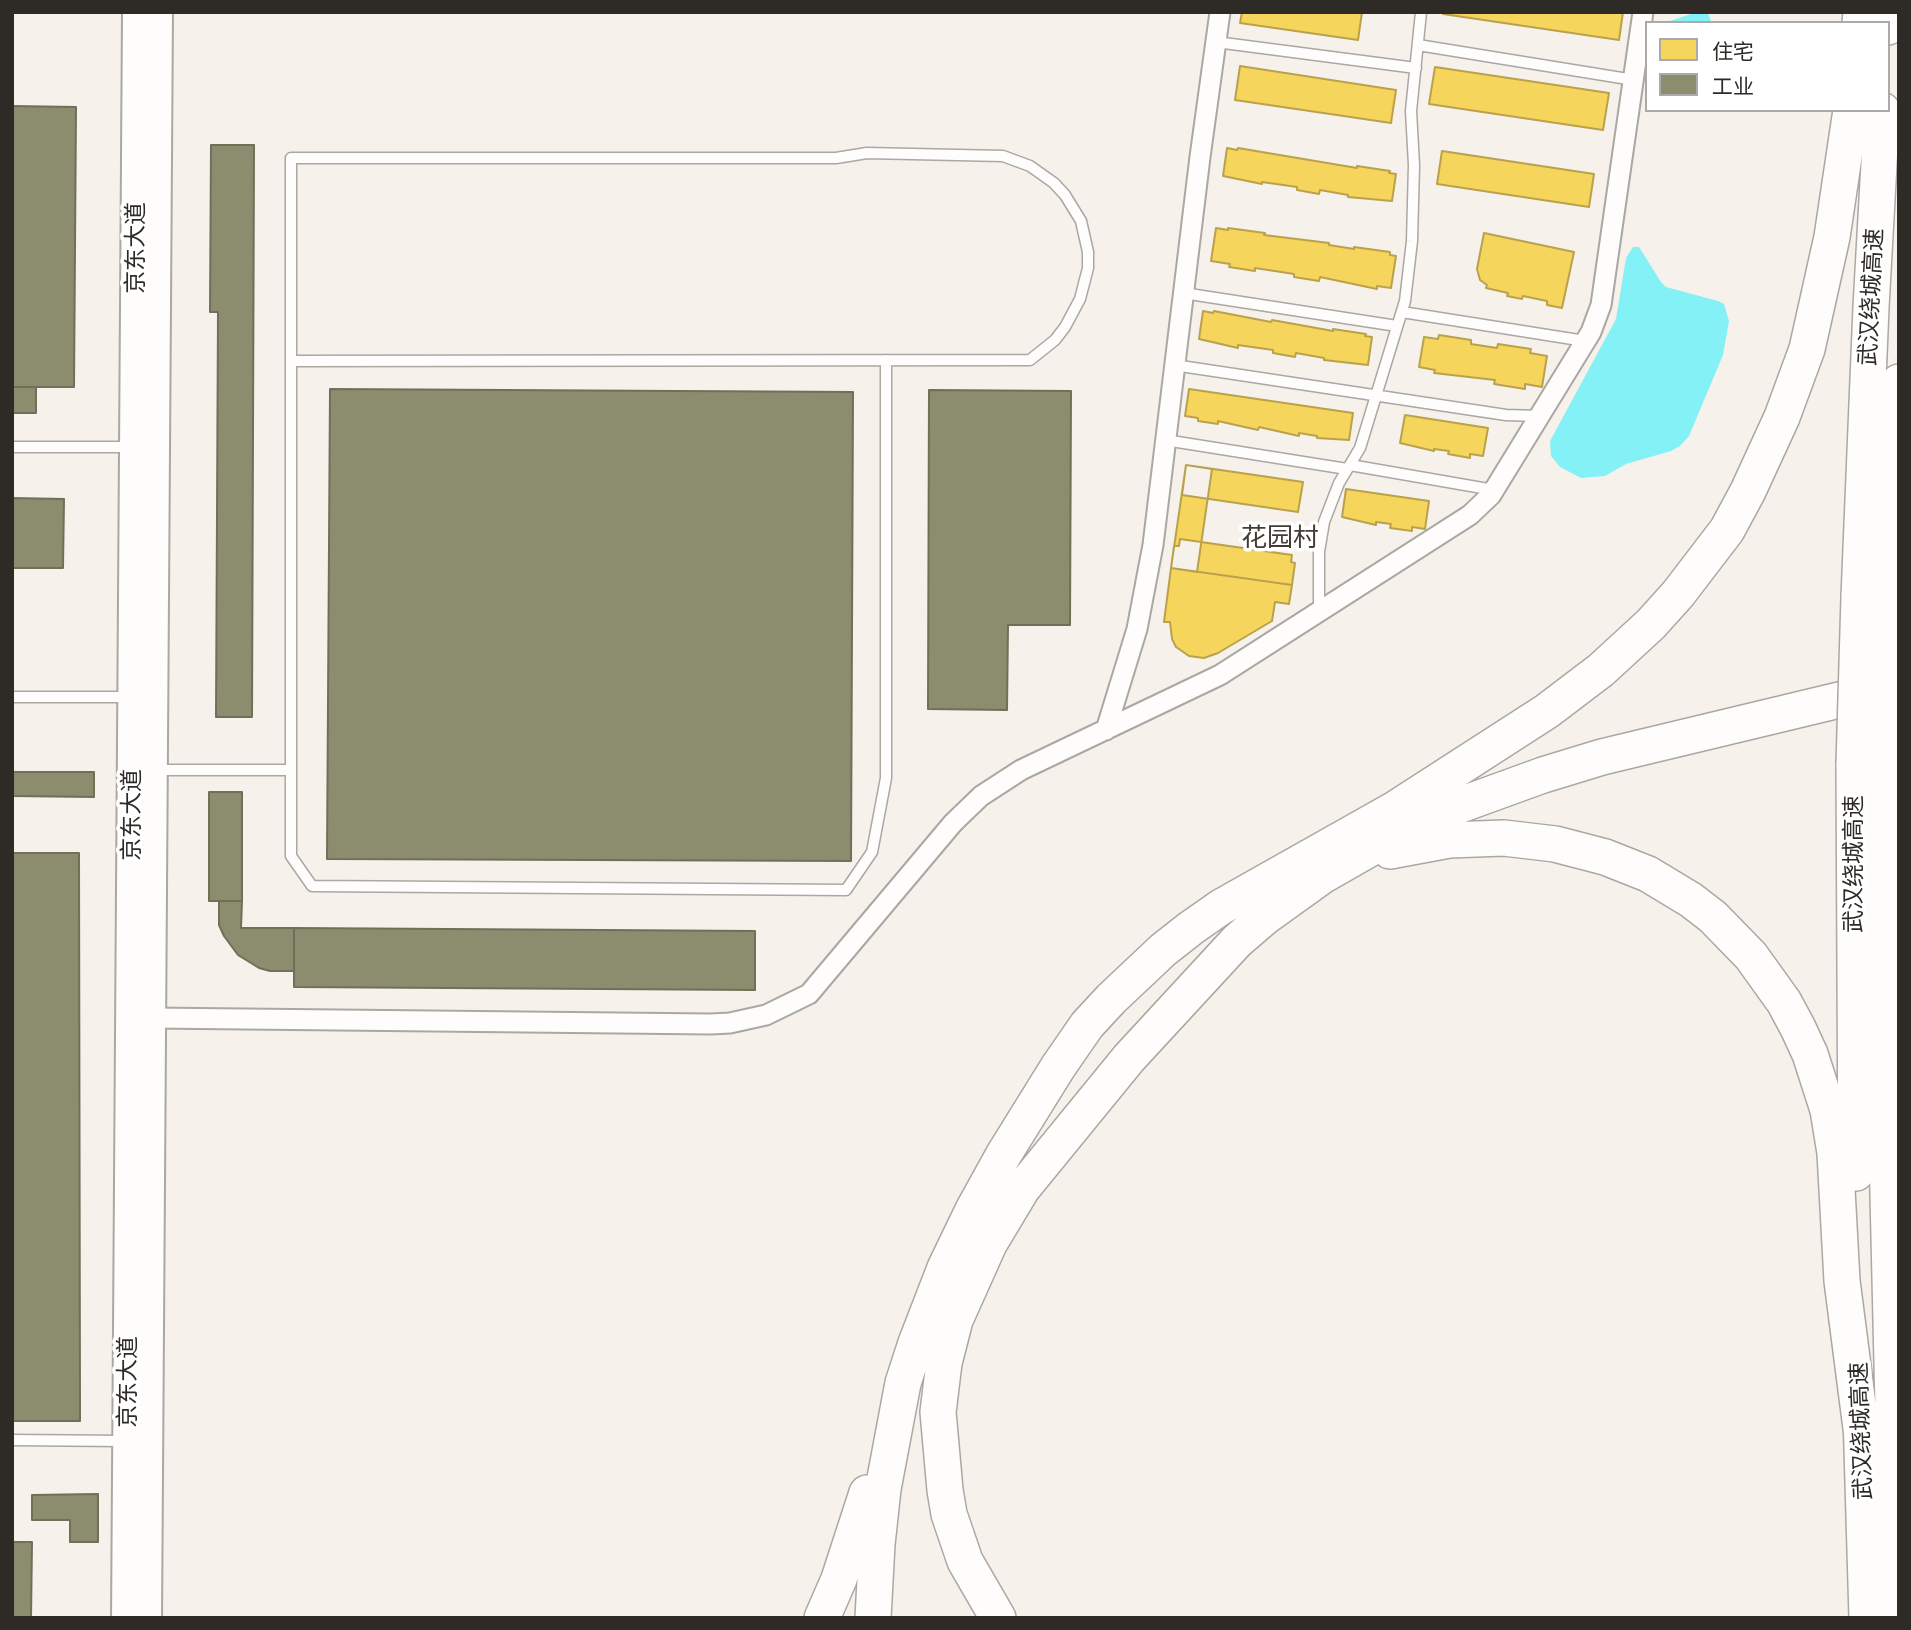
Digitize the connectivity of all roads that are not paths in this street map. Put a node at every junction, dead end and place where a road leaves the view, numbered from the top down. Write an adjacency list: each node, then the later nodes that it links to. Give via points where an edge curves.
1 (137, 12): 24 (main road, 京东大道)
2 (158, 12): 35 (main road, 京东大道)
3 (1220, 12): 6 (street)
4 (1421, 12): 7 (lane)
5 (1643, 12): 9 (street)
6 (1216, 42): 8 (lane); 12 (street)
7 (1418, 45): 8 (lane); 9 (lane)
8 (1416, 68): 13 (lane, via 1411,111 1412,241)
9 (1634, 80): 15 (street, via 1605,289)
10 (1851, 112): 37 (highway, via 1832,237 1807,349 1768,450 1727,530 1678,594 1601,670 1547,711)
11 (1882, 112): 27 (highway, 武汉绕城高速, via 1870,333)
12 (1183, 293): 14 (lane); 18 (street)
13 (1402, 312): 14 (lane); 15 (lane)
14 (1397, 326): 20 (lane)
15 (1585, 341): 21 (street)
16 (886, 360): 17 (lane); 17 (lane, via 1030,360 1055,340 1080,299 1088,252 1081,221 1054,183 1030,166 1003,156 292,158); 36 (lane, via 886,778 872,852 846,890 312,886 291,856)
17 (291, 361): 36 (lane)
18 (1174, 365): 20 (lane); 22 (street)
19 (1899, 382): 27 (highway, 武汉绕城高速)
20 (1376, 395): 21 (lane); 25 (lane, via 1360,448)
21 (1540, 416): 26 (street)
22 (1165, 440): 25 (lane); 33 (street, via 1153,545 1137,629)
23 (12, 447): 24 (lane)
24 (135, 447): 32 (main road, 京东大道)
25 (1348, 467): 26 (lane); 28 (lane, via 1321,536)
26 (1495, 490): 28 (street, via 1470,514)
27 (1875, 594): 34 (highway, 武汉绕城高速, bridge)
28 (1319, 611): 33 (street, via 1220,675)
29 (1899, 668): 37 (highway, via 1597,741)
30 (1899, 685): 38 (highway, via 1543,775 1441,812)
31 (12, 697): 32 (lane)
32 (133, 697): 46 (main road, 京东大道)
33 (1106, 730): 40 (street, via 1021,770 981,796 809,994 766,1015 711,1024)
34 (1870, 761): 41 (highway, 武汉绕城高速); 44 (highway, 武汉绕城高速, via 1855,1113)
35 (153, 770): 36 (lane); 40 (main road, 京东大道)
36 (291, 770)
37 (1395, 808): 43 (highway, via 1201,921 1136,974 1087,1025 1030,1110 973,1210 930,1304)
38 (1322, 876): 42 (highway, via 1237,941 1129,1058 1022,1189 989,1244); 44 (highway, via 1394,849 1421,844 1476,838 1529,840 1627,864 1691,900 1733,936 1794,1019 1828,1110 1842,1281)
39 (1899, 880): 41 (highway)
40 (152, 1018): 48 (main road, 京东大道)
41 (1886, 1027): 54 (highway, 武汉绕城高速)
42 (955, 1320): 51 (highway, via 922,1388 896,1546); 52 (highway, via 938,1412 944,1490 965,1561)
43 (903, 1383): 49 (highway); 50 (highway, via 883,1489)
44 (1862, 1436): 53 (highway, 武汉绕城高速)
45 (12, 1440): 46 (lane)
46 (128, 1441): 47 (main road, 京东大道)
47 (127, 1618)
48 (147, 1618)
49 (822, 1618)
50 (873, 1618)
51 (892, 1618)
52 (998, 1618)
53 (1867, 1618)
54 (1898, 1618)

